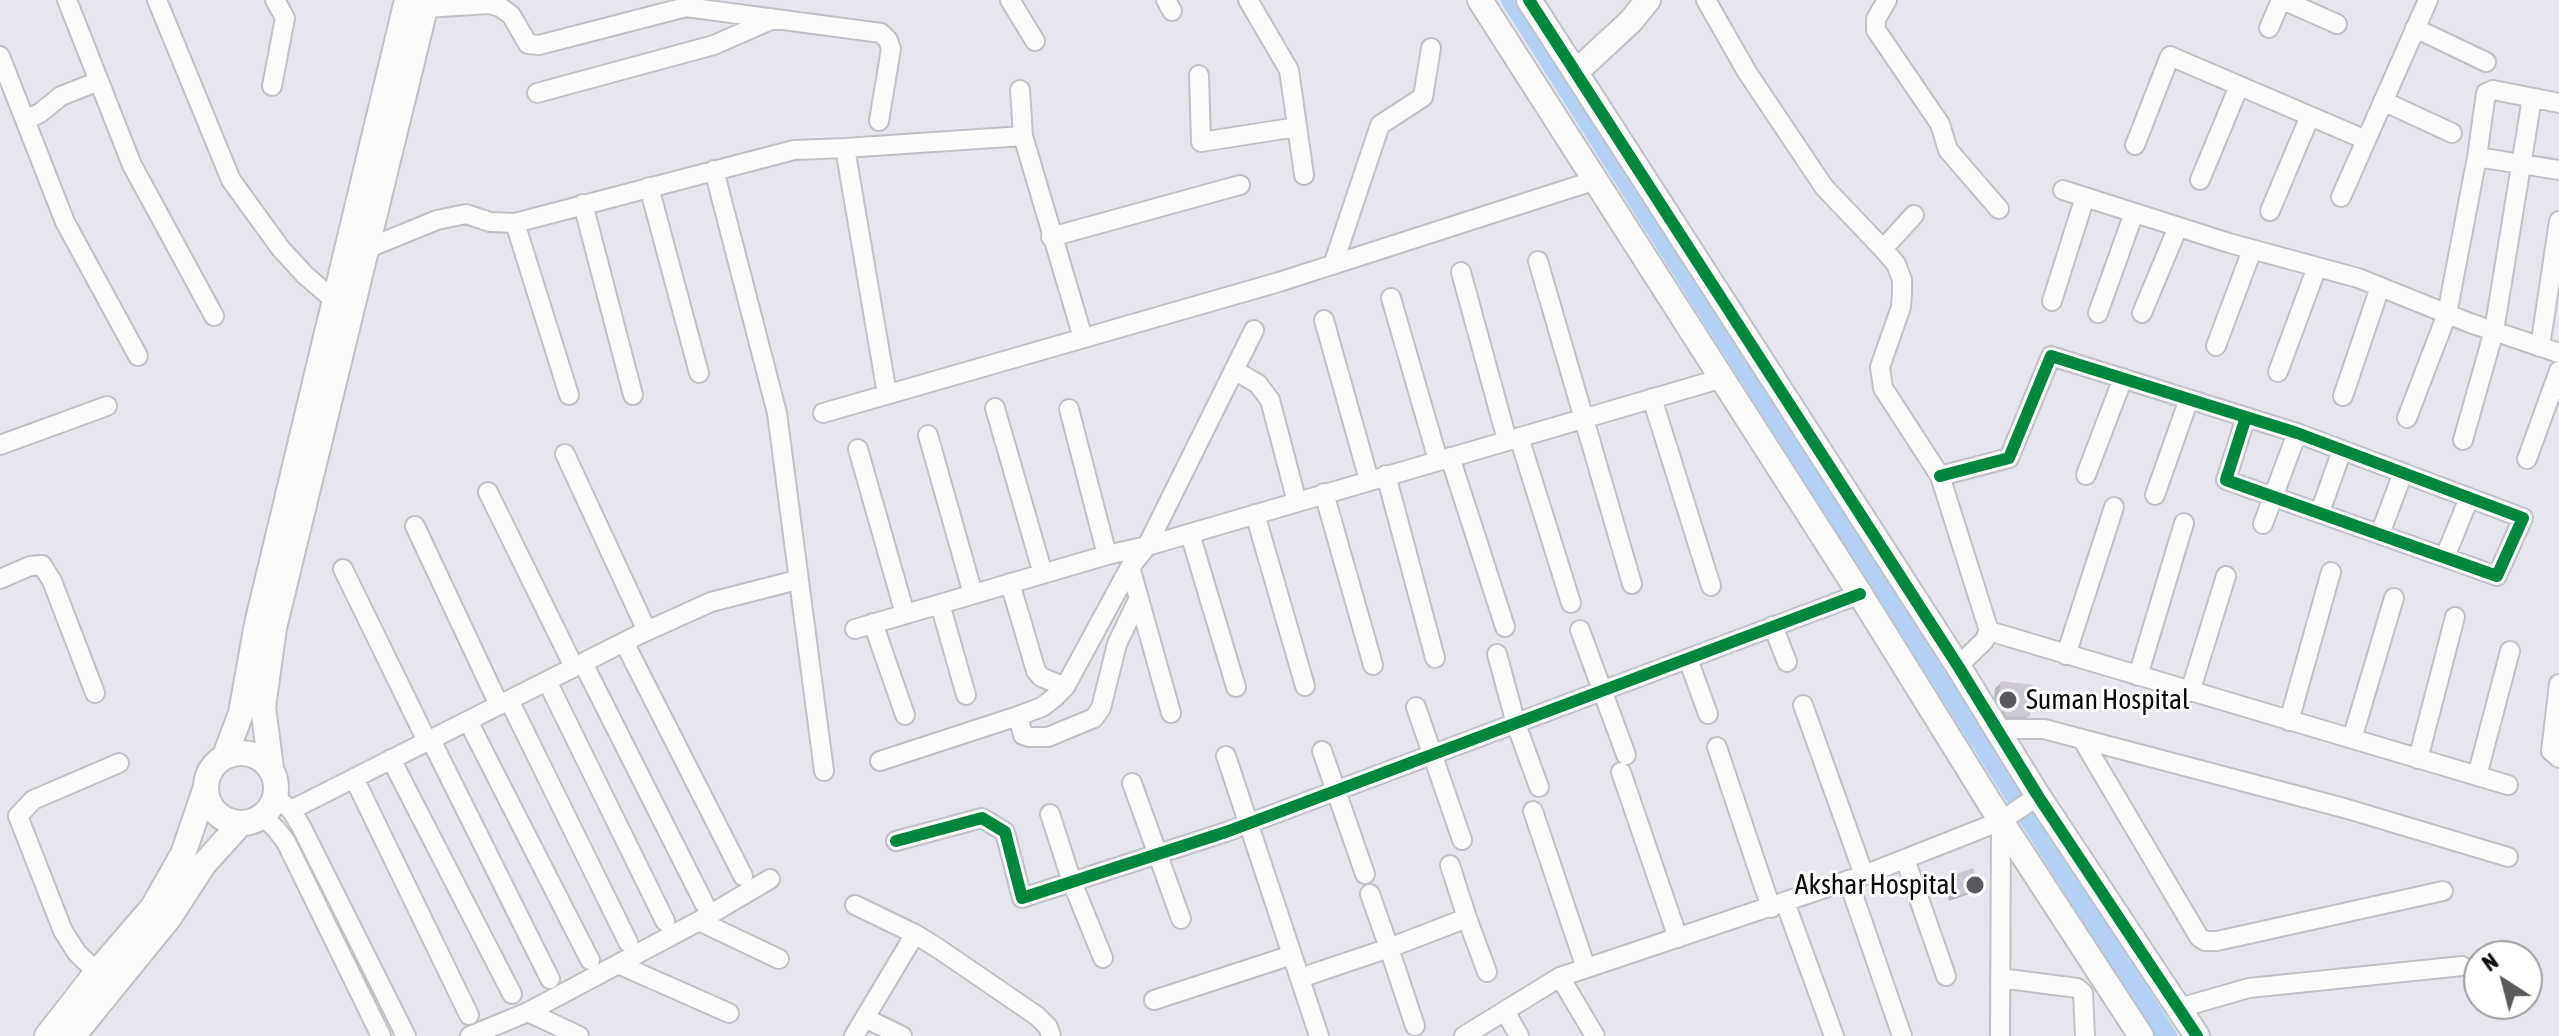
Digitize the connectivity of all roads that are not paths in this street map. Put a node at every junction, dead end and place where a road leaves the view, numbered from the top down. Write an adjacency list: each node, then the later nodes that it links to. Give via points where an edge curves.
1 (67, 0): 24 (street)
2 (157, 0): 71 (street, via 231,180 281,249)
3 (275, 0): 25 (street, via 285,18)
4 (1010, 0): 18 (street)
5 (1248, 0): 35 (street, via 1289,70)
6 (1480, 0): 46 (street)
7 (1529, 0): 22 (street)
8 (1648, 0): 22 (street)
9 (1706, 0): 63 (street, via 1824,187)
10 (1887, 0): 54 (street, via 1876,30 1940,124 1948,150)
11 (2282, 0): 15 (street); 16 (street)
12 (2428, 0): 17 (street)
13 (413, 2): 14 (street, via 500,7 528,44 539,45 686,7); 62 (street); 71 (street)
14 (773, 19): 28 (street, via 714,45); 34 (street, via 881,33 891,49)
15 (2337, 24)
16 (2269, 28)
17 (2415, 28): 21 (street); 30 (street)
18 (1035, 41)
19 (1431, 48): 66 (street, via 1423,97 1380,125)
20 (0, 56): 33 (street)
21 (2486, 62)
22 (1576, 72): 84 (street)
23 (1199, 75): 35 (street, via 1201,142)
24 (99, 81): 33 (street, via 61,96); 76 (street, via 132,165)
25 (272, 86)
26 (2239, 86): 32 (street); 39 (street, via 2170,56); 47 (street)
27 (1020, 90): 37 (street)
28 (537, 93)
29 (2532, 98): 31 (street); 41 (street, via 2486,93); 42 (street)
30 (2383, 101): 36 (street); 38 (street)
31 (2559, 103)
32 (2310, 116): 38 (street); 55 (street)
33 (25, 120): 85 (street, via 65,222)
34 (879, 121)
35 (1297, 127): 45 (street)
36 (2452, 133)
37 (1023, 136): 40 (street); 61 (street)
38 (2366, 140): 52 (street)
39 (2135, 145)
40 (845, 148): 43 (street, via 794,150); 92 (street)
41 (2477, 157): 42 (street); 75 (street)
42 (2521, 164): 44 (street); 79 (street)
43 (714, 170): 49 (street); 142 (street, via 777,413)
44 (2559, 170)
45 (1304, 175)
46 (1596, 180): 66 (street); 90 (street)
47 (2200, 180)
48 (1240, 185): 61 (street)
49 (649, 187): 53 (street); 89 (street)
50 (2063, 190): 51 (street)
51 (2085, 197): 56 (street); 72 (street)
52 (2341, 197)
53 (583, 204): 59 (street); 94 (street)
54 (1999, 209)
55 (2270, 211)
56 (2134, 213): 60 (street); 73 (street)
57 (1914, 215): 63 (street)
58 (2559, 221): 82 (street)
59 (515, 223): 62 (street, via 466,214); 93 (street)
60 (2178, 227): 64 (street); 74 (street)
61 (1051, 237): 80 (street)
62 (366, 249): 203 (street, via 274,628 263,707)
63 (1883, 249): 117 (street, via 1896,264 1902,292 1880,367 1883,388)
64 (2252, 250): 67 (street); 81 (street)
65 (1538, 261): 103 (street)
66 (1333, 265): 80 (street)
67 (2317, 267): 69 (street); 88 (street)
68 (1461, 272): 107 (street)
69 (2380, 287): 75 (street); 95 (street)
70 (1391, 298): 113 (street)
71 (335, 301): 196 (street, via 257,624 241,713)
72 (2052, 301)
73 (2098, 313)
74 (2142, 313)
75 (2447, 314): 79 (street); 104 (street)
76 (214, 316)
77 (1324, 320): 118 (street)
78 (1254, 330): 86 (street)
79 (2494, 331): 82 (street); 108 (street)
80 (1083, 338): 92 (street)
81 (2216, 346)
82 (2540, 347): 83 (street)
83 (2559, 353)
84 (1757, 354): 90 (street); 168 (street)
85 (138, 356)
86 (1234, 370): 124 (street, via 1258,384 1270,400); 133 (street)
87 (2559, 371): 114 (street)
88 (2278, 372)
89 (699, 373)
90 (1723, 378): 96 (street); 147 (street)
91 (2123, 378): 97 (street); 116 (street); 117 (street, via 2051,356 2009,458)
92 (887, 394): 101 (street)
93 (569, 395)
94 (633, 395)
95 (2343, 396)
96 (1652, 398): 103 (street); 145 (street)
97 (2189, 399): 102 (street); 121 (street)
98 (107, 406): 109 (street)
99 (995, 408): 139 (street)
100 (1069, 409): 134 (street)
101 (823, 413)
102 (2246, 417): 105 (street); 122 (street, via 2226,480)
103 (1583, 418): 107 (street); 144 (street)
104 (2407, 418)
105 (2297, 433): 111 (street); 122 (street)
106 (928, 435): 146 (street)
107 (1513, 438): 113 (street); 150 (street)
108 (2463, 440)
109 (0, 445)
110 (858, 449): 152 (street)
111 (2342, 450): 115 (street); 126 (street)
112 (565, 454): 157 (street)
113 (1444, 458): 118 (street); 155 (street)
114 (2527, 459)
115 (2403, 473): 123 (street); 132 (street)
116 (2086, 475)
117 (1940, 476): 158 (street)
118 (1378, 477): 120 (street); 163 (street)
119 (488, 492): 166 (street)
120 (1324, 493): 124 (street); 167 (street)
121 (2155, 495)
122 (2273, 496): 126 (street); 129 (street)
123 (2469, 498): 135 (street); 135 (street, via 2523,518 2497,576)
124 (1297, 502): 127 (street)
125 (2114, 507): 162 (street)
126 (2320, 512): 132 (street)
127 (1255, 514): 131 (street); 172 (street)
128 (2184, 523): 169 (street)
129 (2263, 524)
130 (415, 526): 179 (street)
131 (1190, 534): 133 (street); 174 (street)
132 (2380, 534): 135 (street)
133 (1147, 546): 134 (street); 136 (street)
134 (1107, 555): 139 (street)
135 (2445, 557)
136 (1130, 567): 149 (street); 173 (street)
137 (343, 569): 192 (street)
138 (2331, 572): 187 (street)
139 (1043, 574): 143 (street)
140 (2226, 576): 176 (street)
141 (0, 579): 177 (street, via 42,565)
142 (797, 580): 157 (street, via 711,602); 204 (street)
143 (1010, 583): 146 (street); 173 (street, via 1036,671)
144 (1632, 584)
145 (1711, 586)
146 (973, 594): 151 (street)
147 (1860, 594): 154 (street); 216 (street)
148 (2394, 598): 191 (street)
149 (1138, 600): 182 (street); 185 (street, via 1117,644 1094,718 1048,737 1029,737 1023,735)
150 (1571, 603)
151 (940, 604): 152 (street); 178 (street)
152 (905, 614): 184 (street, via 864,626)
153 (2455, 617): 200 (street)
154 (1773, 626): 164 (street); 165 (street)
155 (1505, 627)
156 (1580, 630): 175 (street)
157 (647, 631): 159 (street)
158 (1989, 631): 162 (street); 168 (street)
159 (624, 642): 166 (street); 225 (street)
160 (2510, 651): 205 (street)
161 (1497, 654): 188 (street)
162 (2066, 655): 169 (street)
163 (1435, 658)
164 (1688, 659): 175 (street); 183 (street)
165 (1787, 662)
166 (578, 665): 170 (street); 231 (street)
167 (1373, 665)
168 (1958, 666): 189 (street)
169 (2138, 676): 176 (street)
170 (547, 681): 179 (street); 236 (street)
171 (2559, 684): 198 (street, via 2551,751)
172 (1305, 686)
173 (1065, 687): 185 (street, via 1042,707)
174 (1236, 687)
175 (1602, 691): 188 (street); 239 (street)
176 (2190, 692): 187 (street)
177 (95, 693)
178 (966, 695)
179 (504, 702): 186 (street); 240 (street)
180 (1803, 705): 226 (street)
181 (1416, 707): 195 (street)
182 (1171, 713)
183 (1708, 714)
184 (905, 715)
185 (1018, 716): 201 (street)
186 (468, 721): 192 (street); 245 (street)
187 (2289, 721): 191 (street)
188 (1516, 724): 195 (street); 210 (street)
189 (1997, 729): 190 (street, via 2044,729); 212 (street)
190 (2082, 739): 221 (street); 229 (street, via 2205,941)
191 (2352, 739): 200 (street)
192 (429, 740): 199 (street); 255 (street)
193 (1717, 747): 233 (street)
194 (1322, 751): 211 (street)
195 (1432, 754): 211 (street); 218 (street)
196 (225, 756): 203 (street, via 250,754); 209 (street, via 214,765)
197 (1226, 756): 217 (street)
198 (2559, 758)
199 (391, 759): 206 (street); 256 (street)
200 (2418, 759): 205 (street)
201 (880, 761)
202 (119, 763): 249 (street, via 33,800 18,816 63,931)
203 (271, 768): 214 (street, via 276,779)
204 (824, 771)
205 (2477, 776): 208 (street)
206 (354, 778): 214 (street); 262 (street)
207 (1132, 783): 220 (street)
208 (2508, 785)
209 (206, 787): 214 (street, via 207,799 221,817); 249 (street, via 183,854 153,907)
210 (1539, 787)
211 (1337, 790): 217 (street); 224 (street)
212 (2038, 796): 216 (street); 258 (street)
213 (1533, 811): 248 (street)
214 (267, 812): 266 (street, via 204,864 169,918); 267 (street); 268 (street, via 301,826)
215 (1050, 814): 228 (street)
216 (2001, 821): 222 (street); 254 (street); 282 (street)
217 (1248, 823): 220 (street); 242 (street)
218 (1462, 840)
219 (896, 841): 228 (street, via 982,818 1005,832 1022,898)
220 (1158, 854): 228 (street); 235 (street)
221 (2508, 857)
222 (1905, 859): 226 (street); 251 (street)
223 (1450, 865): 234 (street)
224 (1365, 874)
225 (743, 876)
226 (1856, 878): 233 (street); 279 (street)
227 (770, 879): 237 (street)
228 (1072, 882): 243 (street)
229 (2443, 891)
230 (1370, 894): 241 (street)
231 (704, 903)
232 (855, 905): 238 (street)
233 (1778, 905): 239 (street); 278 (street)
234 (1467, 918): 241 (street); 250 (street)
235 (1181, 919)
236 (665, 921)
237 (699, 921): 244 (street); 246 (street)
238 (915, 934): 263 (street); 273 (street, via 1037,1016)
239 (1678, 938): 248 (street)
240 (628, 942)
241 (1389, 948): 253 (street); 264 (street)
242 (1292, 955): 253 (street); 257 (street)
243 (1103, 958)
244 (779, 959)
245 (590, 960)
246 (618, 964): 260 (street); 261 (street)
247 (2462, 966): 258 (street, via 2249,988)
248 (1586, 968): 252 (street)
249 (97, 972): 265 (street)
250 (1487, 972)
251 (1946, 976)
252 (1560, 977): 259 (street); 277 (street)
253 (1300, 978): 274 (street)
254 (2000, 978): 280 (street); 281 (street, via 2077,988 2083,993)
255 (550, 979)
256 (512, 994)
257 (1154, 1000)
258 (2179, 1008): 283 (street)
259 (1505, 1011): 275 (street); 276 (street)
260 (528, 1012): 269 (street); 270 (street)
261 (729, 1013)
262 (469, 1015)
263 (865, 1018): 271 (street); 272 (street)
264 (1415, 1026)
265 (47, 1036)
266 (73, 1036)
267 (381, 1036)
268 (406, 1036)
269 (470, 1036)
270 (579, 1036)
271 (854, 1036)
272 (902, 1036)
273 (1051, 1036)
274 (1319, 1036)
275 (1464, 1036)
276 (1519, 1036)
277 (1595, 1036)
278 (1834, 1036)
279 (1902, 1036)
280 (2000, 1036)
281 (2085, 1036)
282 (2141, 1036)
283 (2197, 1036)

